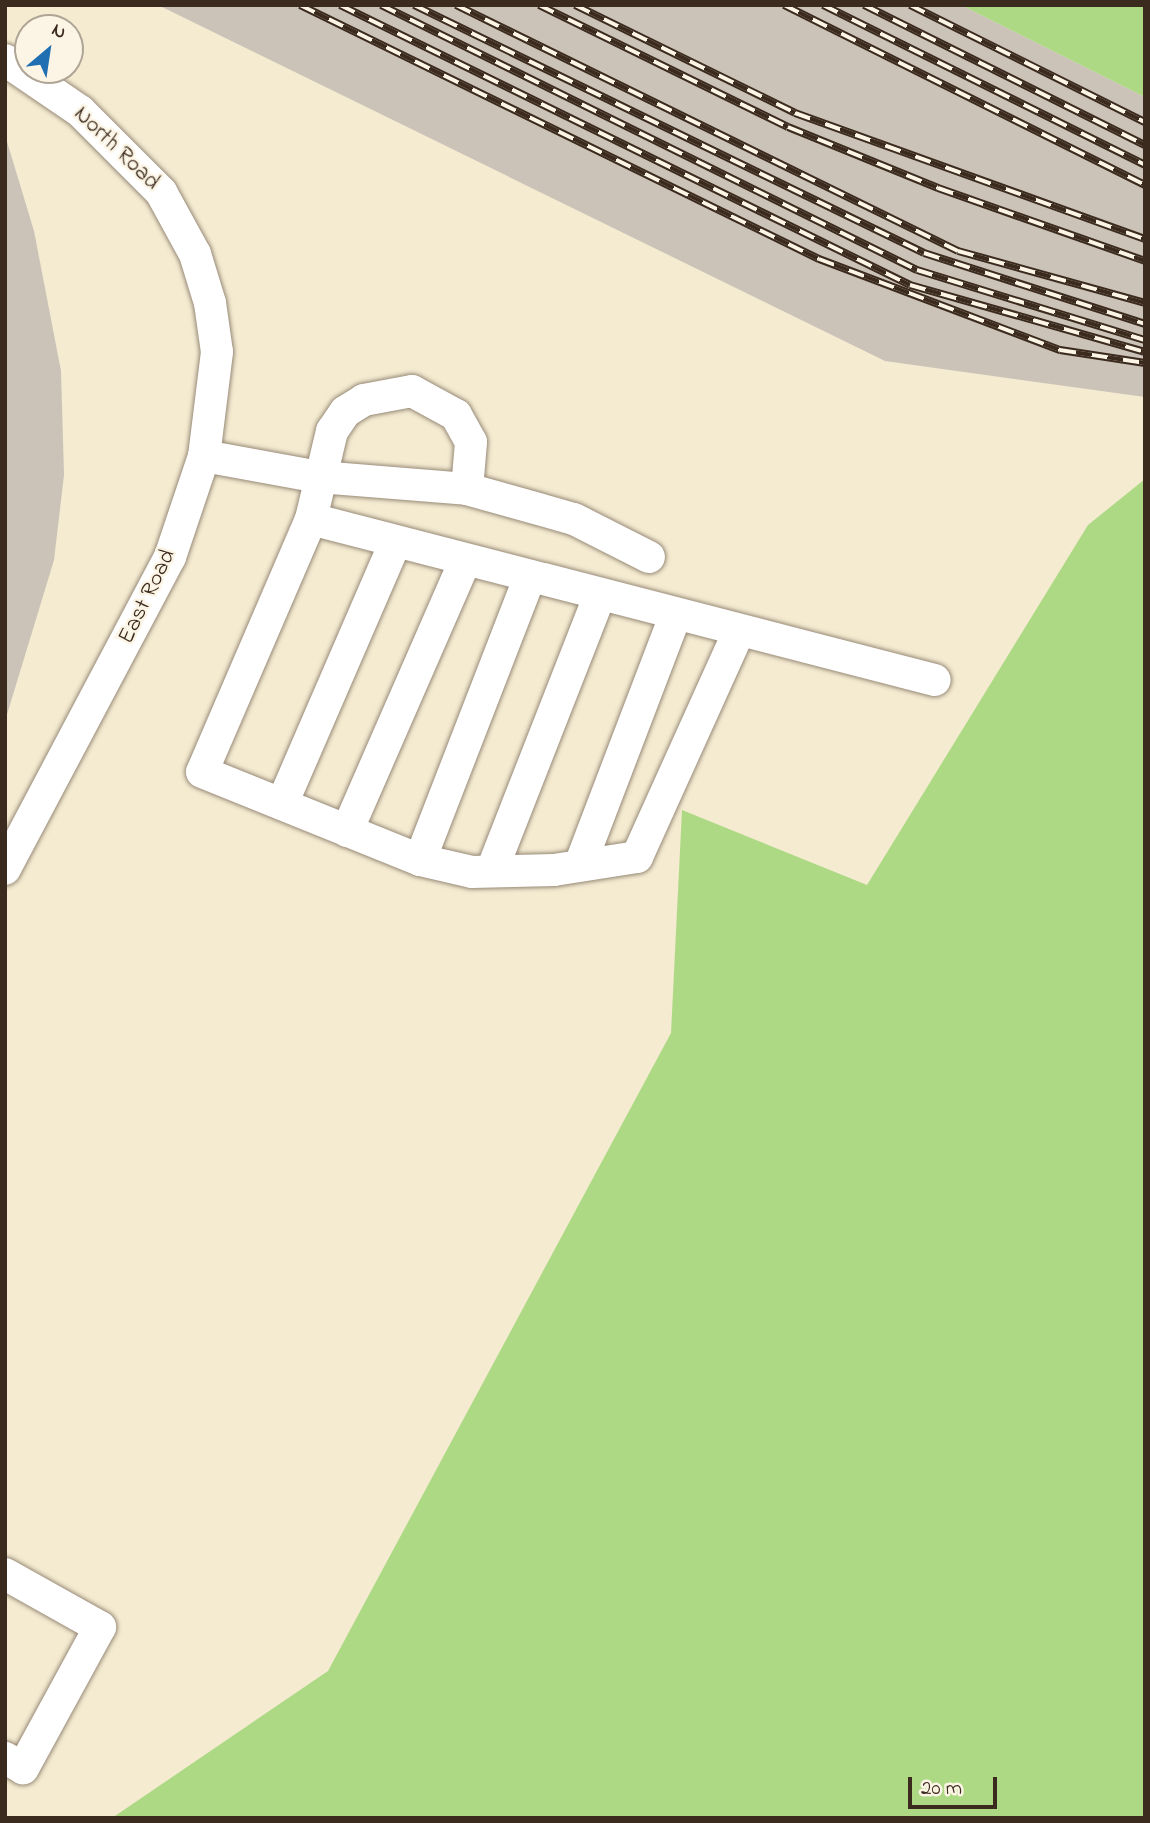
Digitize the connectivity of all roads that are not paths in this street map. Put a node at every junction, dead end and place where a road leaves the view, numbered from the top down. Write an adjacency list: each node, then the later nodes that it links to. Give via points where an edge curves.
1 (5, 60): 2 (street, North Road, via 80,111 141,168 180,222)
2 (211, 303): 3 (street, East Road, via 217,352)
3 (204, 456): 4 (street); 19 (street, East Road, via 170,557)
4 (319, 477): 5 (street); 5 (street, via 332,431 345,412 363,400 412,391 456,415 471,442); 6 (street)
5 (467, 489): 8 (street, via 575,519)
6 (311, 519): 7 (street); 15 (street, via 202,771)
7 (395, 543): 9 (street); 15 (street)
8 (649, 557)
9 (465, 561): 10 (street); 16 (street)
10 (530, 577): 11 (street); 17 (street)
11 (600, 595): 12 (street); 20 (street)
12 (676, 614): 13 (street); 18 (street)
13 (739, 631): 14 (street); 18 (street, via 641,853)
14 (935, 680)
15 (282, 804): 16 (street)
16 (347, 831): 17 (street)
17 (420, 860): 20 (street, via 472,872)
18 (580, 865): 20 (street)
19 (5, 869)
20 (492, 870)
21 (5, 1574): 22 (street, via 100,1626 23,1768)
22 (5, 1758)

